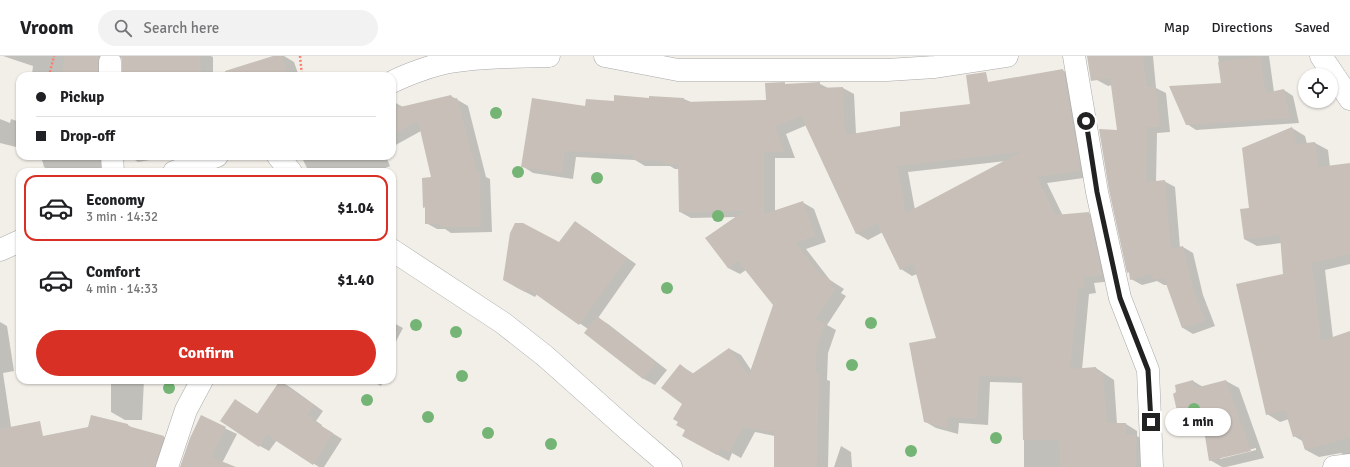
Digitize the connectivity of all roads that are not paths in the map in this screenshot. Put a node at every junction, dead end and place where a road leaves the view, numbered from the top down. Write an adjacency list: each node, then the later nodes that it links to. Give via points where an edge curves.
1 (549, 56): 6 (street)
2 (605, 56): 3 (street, via 678,70 887,70 935,67)
3 (1005, 56)
4 (1074, 56): 20 (street, via 1097,192 1120,298 1148,370)
5 (1321, 56): 8 (street)
6 (449, 59): 7 (street)
7 (396, 80)
8 (1350, 99)
9 (203, 160): 11 (street)
10 (281, 160): 12 (street)
11 (184, 168)
12 (288, 168)
13 (16, 243): 14 (street)
14 (0, 250)
15 (396, 253): 19 (street, via 504,323)
16 (200, 384): 18 (street, via 186,410)
17 (1350, 465): 21 (street)
18 (167, 467)
19 (672, 467)
20 (1152, 467)
21 (1334, 467)

